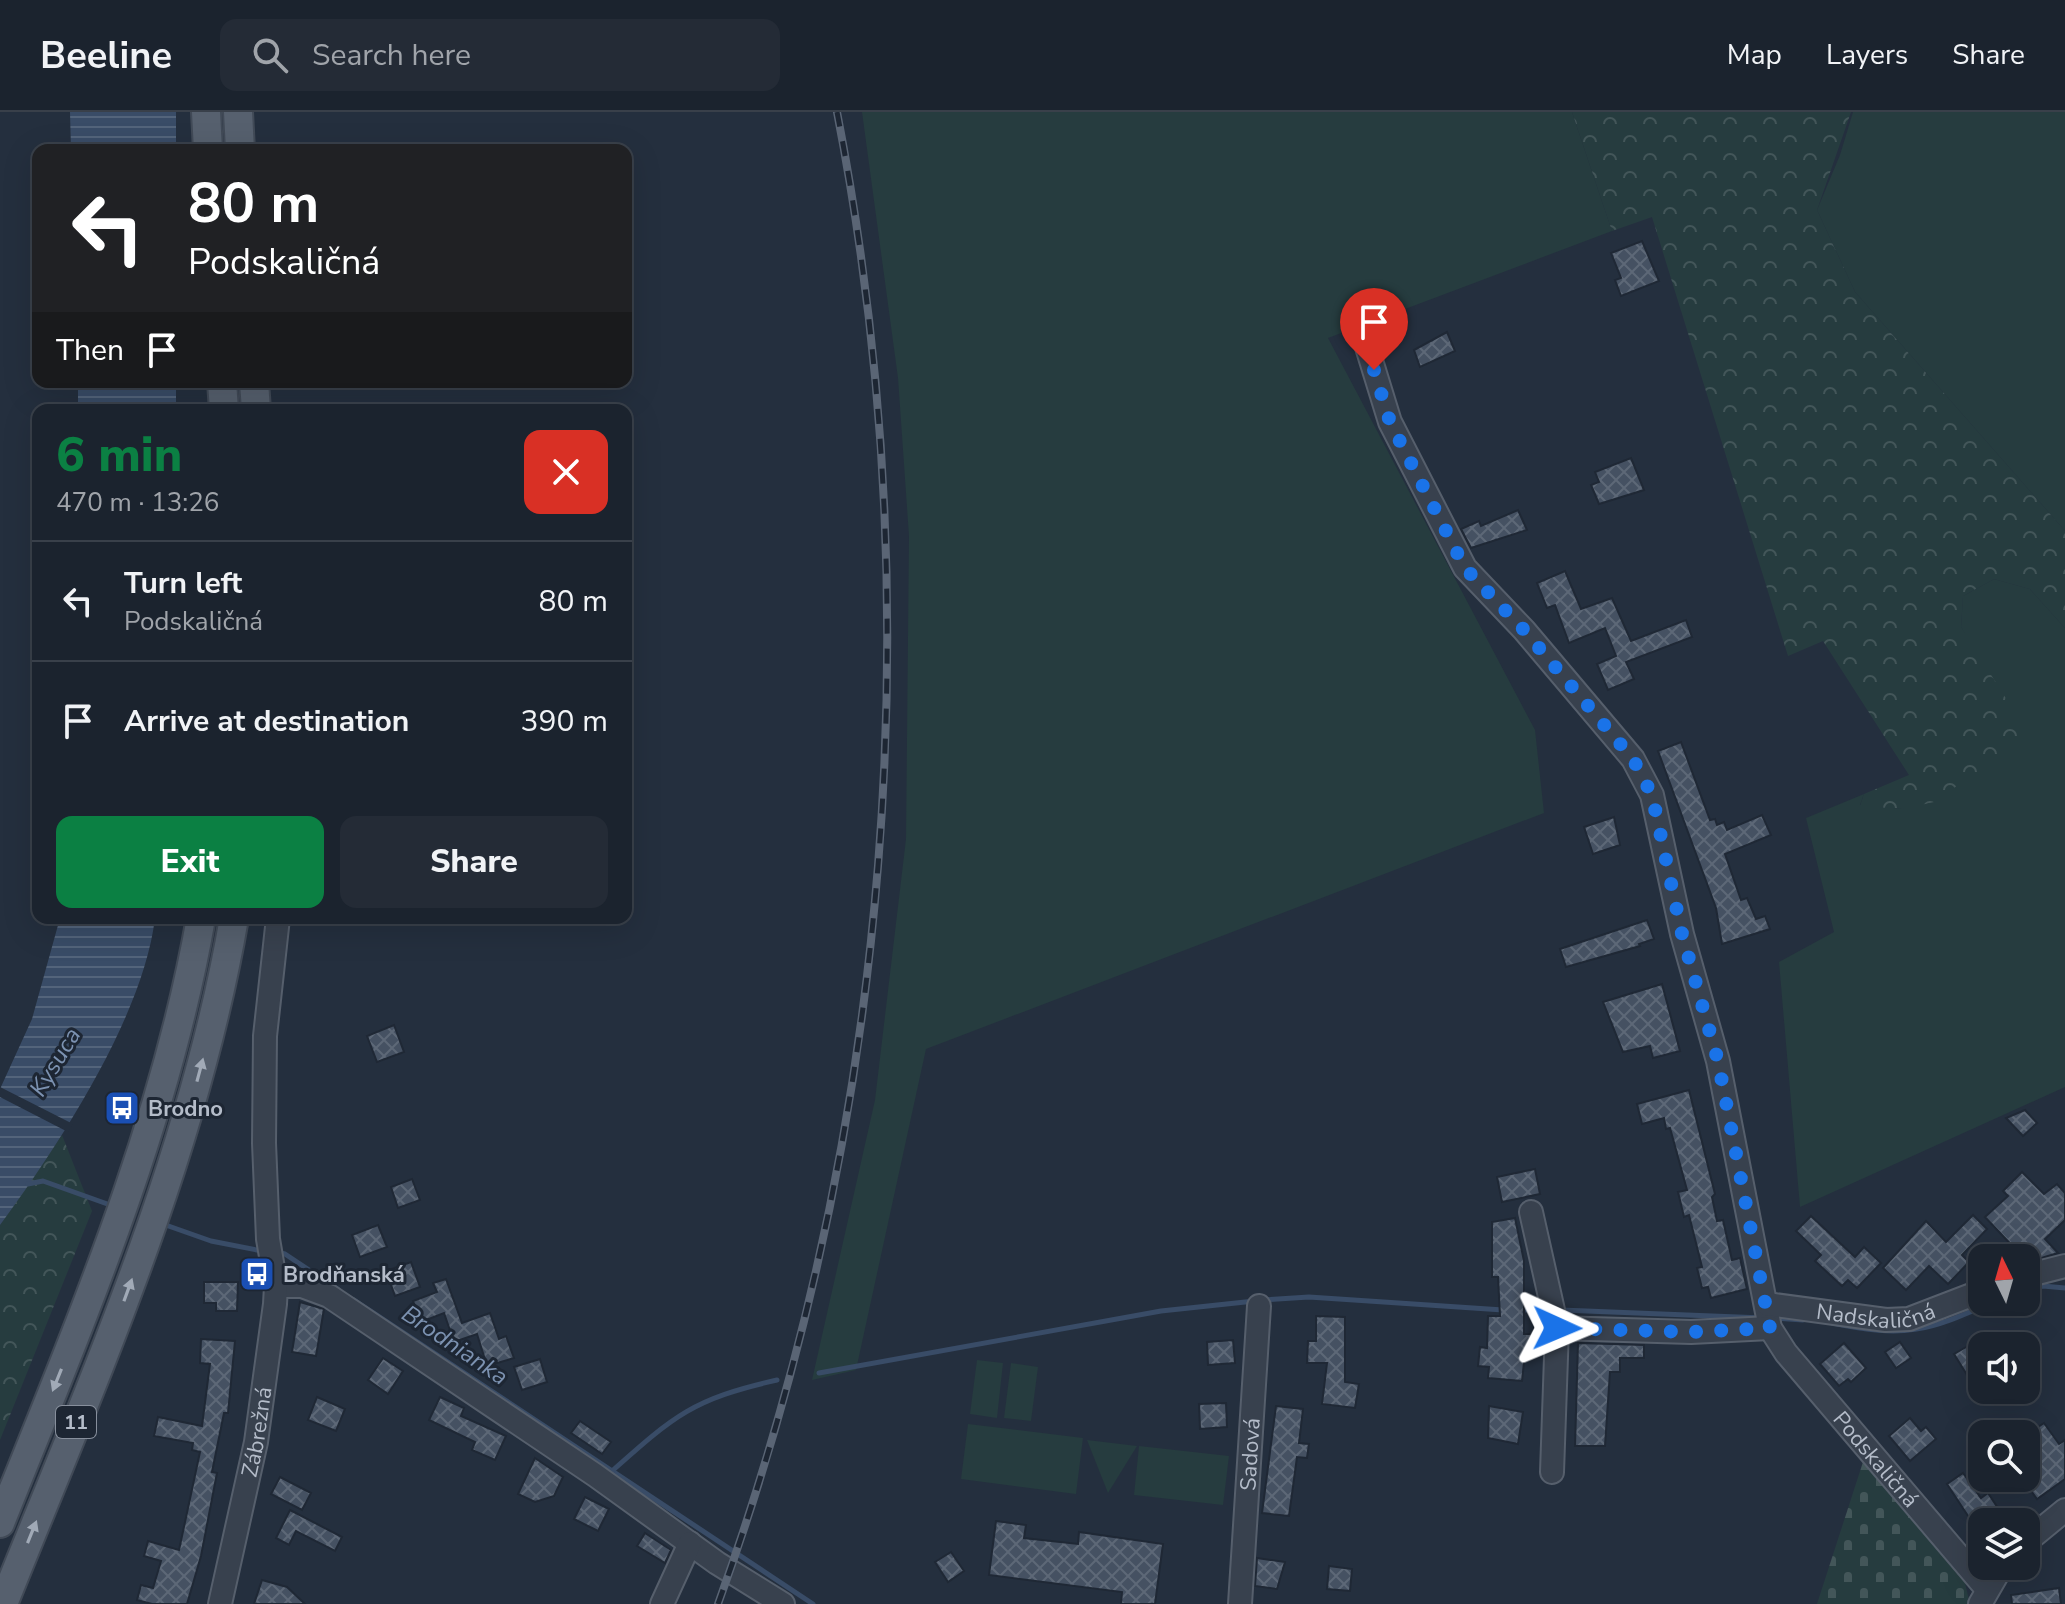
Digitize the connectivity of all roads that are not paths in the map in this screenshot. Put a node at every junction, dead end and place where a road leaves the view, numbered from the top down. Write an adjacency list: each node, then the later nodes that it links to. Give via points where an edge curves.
1 (206, 112): 3 (main road)
2 (238, 112): 4 (main road)
3 (208, 144)
4 (240, 144)
5 (1366, 344): 16 (street, Podskaličná, via 1390,422 1465,568 1633,759 1652,795 1682,934 1718,1061)
6 (200, 924): 19 (main road, 11, one-way to 19, via 161,1090 131,1187)
7 (233, 924): 23 (main road, 11, one-way to 7, via 161,1198 209,1038)
8 (277, 924): 12 (street, Zábrežná, via 265,1036 269,1249)
9 (1531, 1212): 15 (street)
10 (2065, 1266): 11 (street)
11 (2040, 1272)
12 (276, 1286): 21 (street, via 302,1286 329,1296); 24 (street, Zábrežná, via 256,1442)
13 (1968, 1296): 16 (street, Nadskaličná, via 1909,1319)
14 (1259, 1306): 27 (street, Sadová)
15 (1554, 1315): 16 (street, Nadskaličná, via 1691,1332); 17 (street)
16 (1769, 1317): 22 (street, Podskaličná, via 1786,1353)
17 (1552, 1472)
18 (2065, 1510): 20 (street)
19 (0, 1523)
20 (2040, 1531)
21 (690, 1543): 25 (street); 26 (street)
22 (1983, 1596)
23 (3, 1604)
24 (220, 1604)
25 (662, 1604)
26 (783, 1604)
27 (1240, 1604)

